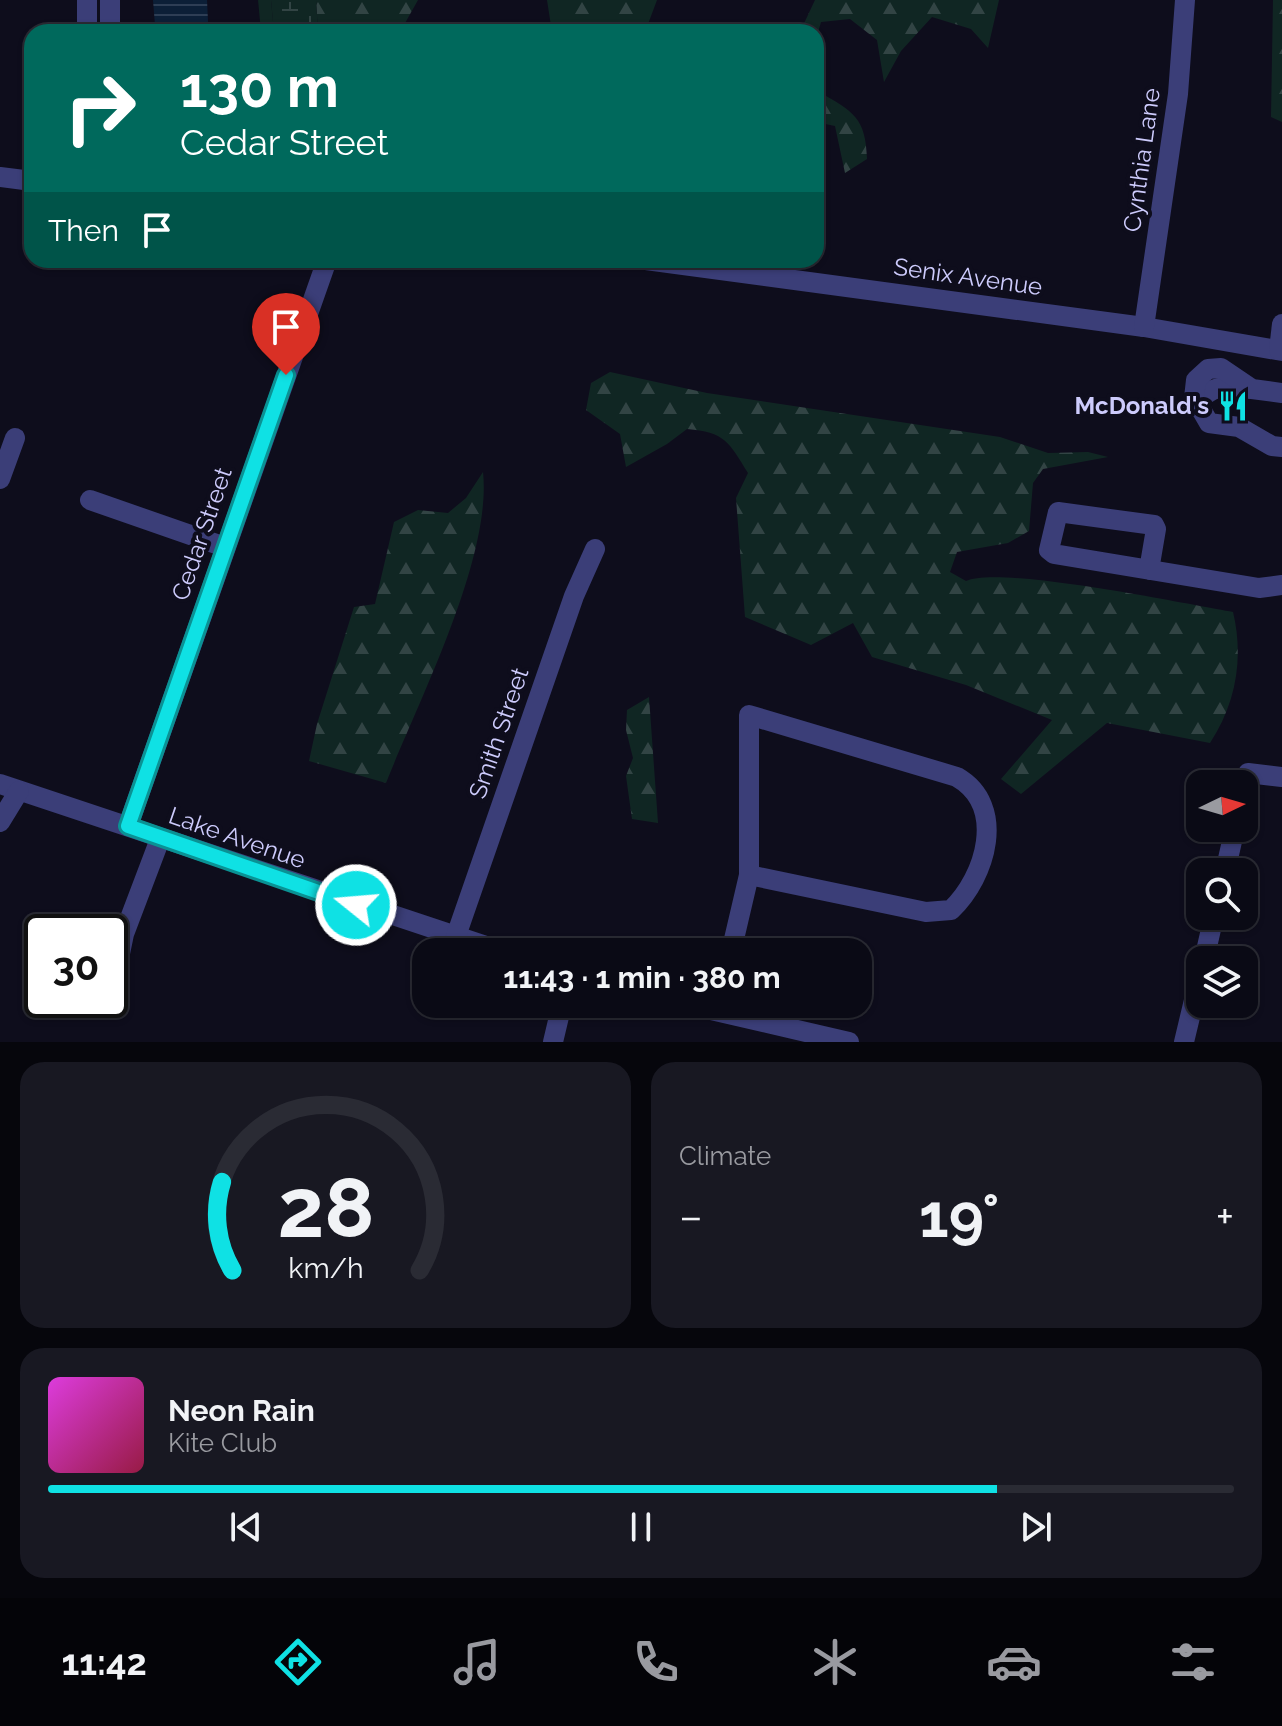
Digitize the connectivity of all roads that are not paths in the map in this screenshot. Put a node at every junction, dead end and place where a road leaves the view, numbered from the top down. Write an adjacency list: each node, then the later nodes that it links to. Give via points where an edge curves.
1 (87, 0): 4 (street)
2 (110, 0): 5 (street)
3 (1185, 0): 11 (street, Cynthia Lane, via 1178,94)
4 (87, 24)
5 (110, 24)
6 (0, 177): 7 (street)
7 (24, 180)
8 (324, 268): 20 (street, Cedar Street)
9 (760, 268): 11 (street, Senix Avenue)
10 (1282, 324): 12 (street)
11 (1144, 327): 12 (street, Senix Avenue)
12 (1280, 351)
13 (1252, 389): 14 (street); 15 (street, via 1221,368 1208,369 1196,380 1192,415); 17 (street, via 1218,387 1205,392 1198,404 1209,423 1239,427)
14 (1282, 393)
15 (1203, 434)
16 (15, 438): 18 (street)
17 (1282, 447)
18 (0, 479)
19 (90, 500): 20 (street)
20 (225, 547): 28 (street, Cedar Street)
21 (595, 549): 32 (street, Smith Street)
22 (1149, 570): 22 (street, via 1054,554 1049,550 1058,512 1154,525); 23 (street, via 1259,588)
23 (1282, 585)
24 (1258, 774): 25 (street)
25 (1282, 777)
26 (10, 788): 27 (street); 28 (street, Lake Avenue)
27 (0, 822)
28 (128, 826): 29 (street, Lake Avenue)
29 (160, 839): 31 (street); 32 (street, Lake Avenue)
30 (749, 875): 30 (street, via 749,715 957,777 972,785 987,811 975,882 951,910 926,912); 34 (street)
31 (128, 914)
32 (456, 936): 33 (street, Lake Avenue)
33 (462, 938)
34 (734, 938)
35 (559, 1018): 38 (street)
36 (758, 1018): 39 (street)
37 (1190, 1018): 40 (street)
38 (553, 1042)
39 (849, 1042)
40 (1184, 1042)

